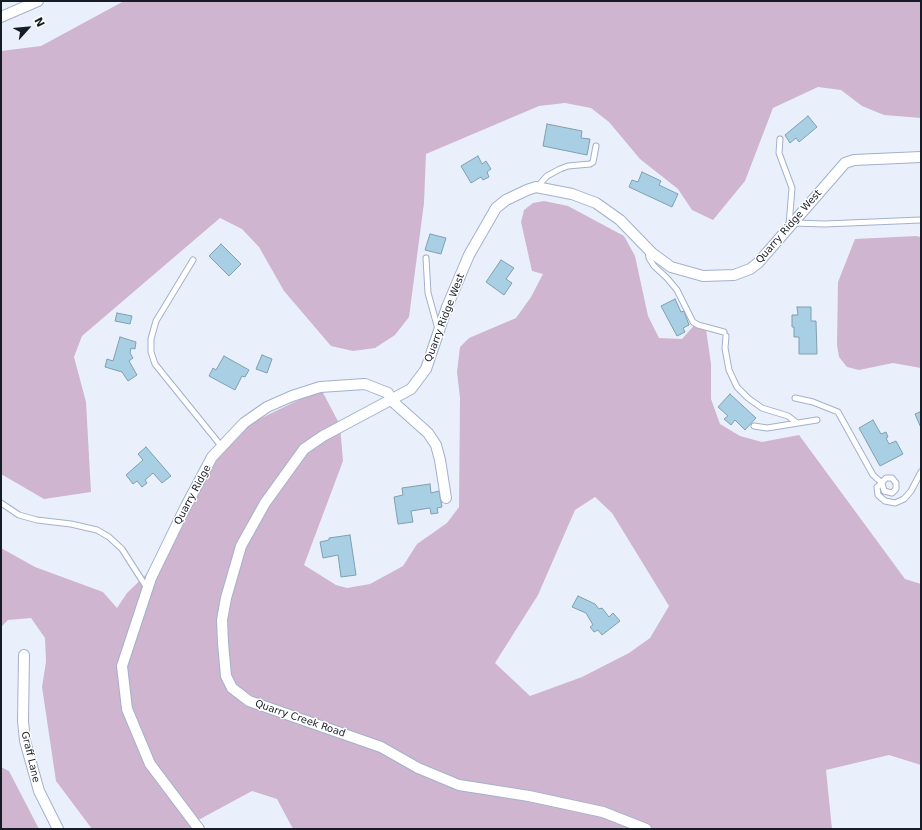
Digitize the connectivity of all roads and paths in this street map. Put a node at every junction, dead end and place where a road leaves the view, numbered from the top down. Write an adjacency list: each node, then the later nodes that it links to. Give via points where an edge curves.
1 (38, 1): 2 (street)
2 (1, 17)
3 (780, 139): 8 (lane, via 779,153 792,188)
4 (596, 146): 6 (lane, via 593,162 560,169 547,176)
5 (921, 157): 8 (street, Quarry Ridge West, via 860,159 846,163)
6 (536, 187): 9 (street, Quarry Ridge West, via 572,194 596,203 620,220); 12 (street, Quarry Ridge West, via 517,194 496,208 469,255)
7 (921, 220): 8 (lane)
8 (790, 225): 9 (street, Quarry Ridge West, via 758,263 734,275 703,276 671,267)
9 (647, 249): 16 (lane, via 654,266 677,290 693,322 725,334 728,363 737,387 762,408 788,416)
10 (426, 258): 12 (lane, via 428,293)
11 (193, 260): 18 (lane, via 156,321 151,339 151,352 155,364)
12 (439, 332): 14 (street, Quarry Ridge West, via 426,368 412,388)
13 (795, 398): 19 (lane, via 838,412 873,475 882,483 877,487 878,495 885,501 895,503 907,496)
14 (392, 400): 18 (street, Quarry Ridge, via 388,393 365,384 320,387 267,407 244,423); 20 (street, Quarry Ridge, via 428,433 436,445); 26 (street, Quarry Creek Road, via 323,436 304,449 265,503 241,546 222,620 226,676 232,688 249,702 381,748 418,768 460,785 603,812)
15 (817, 420): 16 (lane)
16 (797, 424): 17 (lane, via 767,428)
17 (754, 426)
18 (222, 447): 22 (street, Quarry Ridge, via 212,457 186,506)
19 (921, 472)
20 (446, 498)
21 (1, 503): 22 (lane, via 19,515 97,530 109,537 122,549)
22 (148, 589): 25 (street, Quarry Ridge, via 122,666 127,709 150,764)
23 (24, 655): 24 (street, Graff Lane, via 25,741 39,791)
24 (58, 829)
25 (199, 829)
26 (646, 829)

